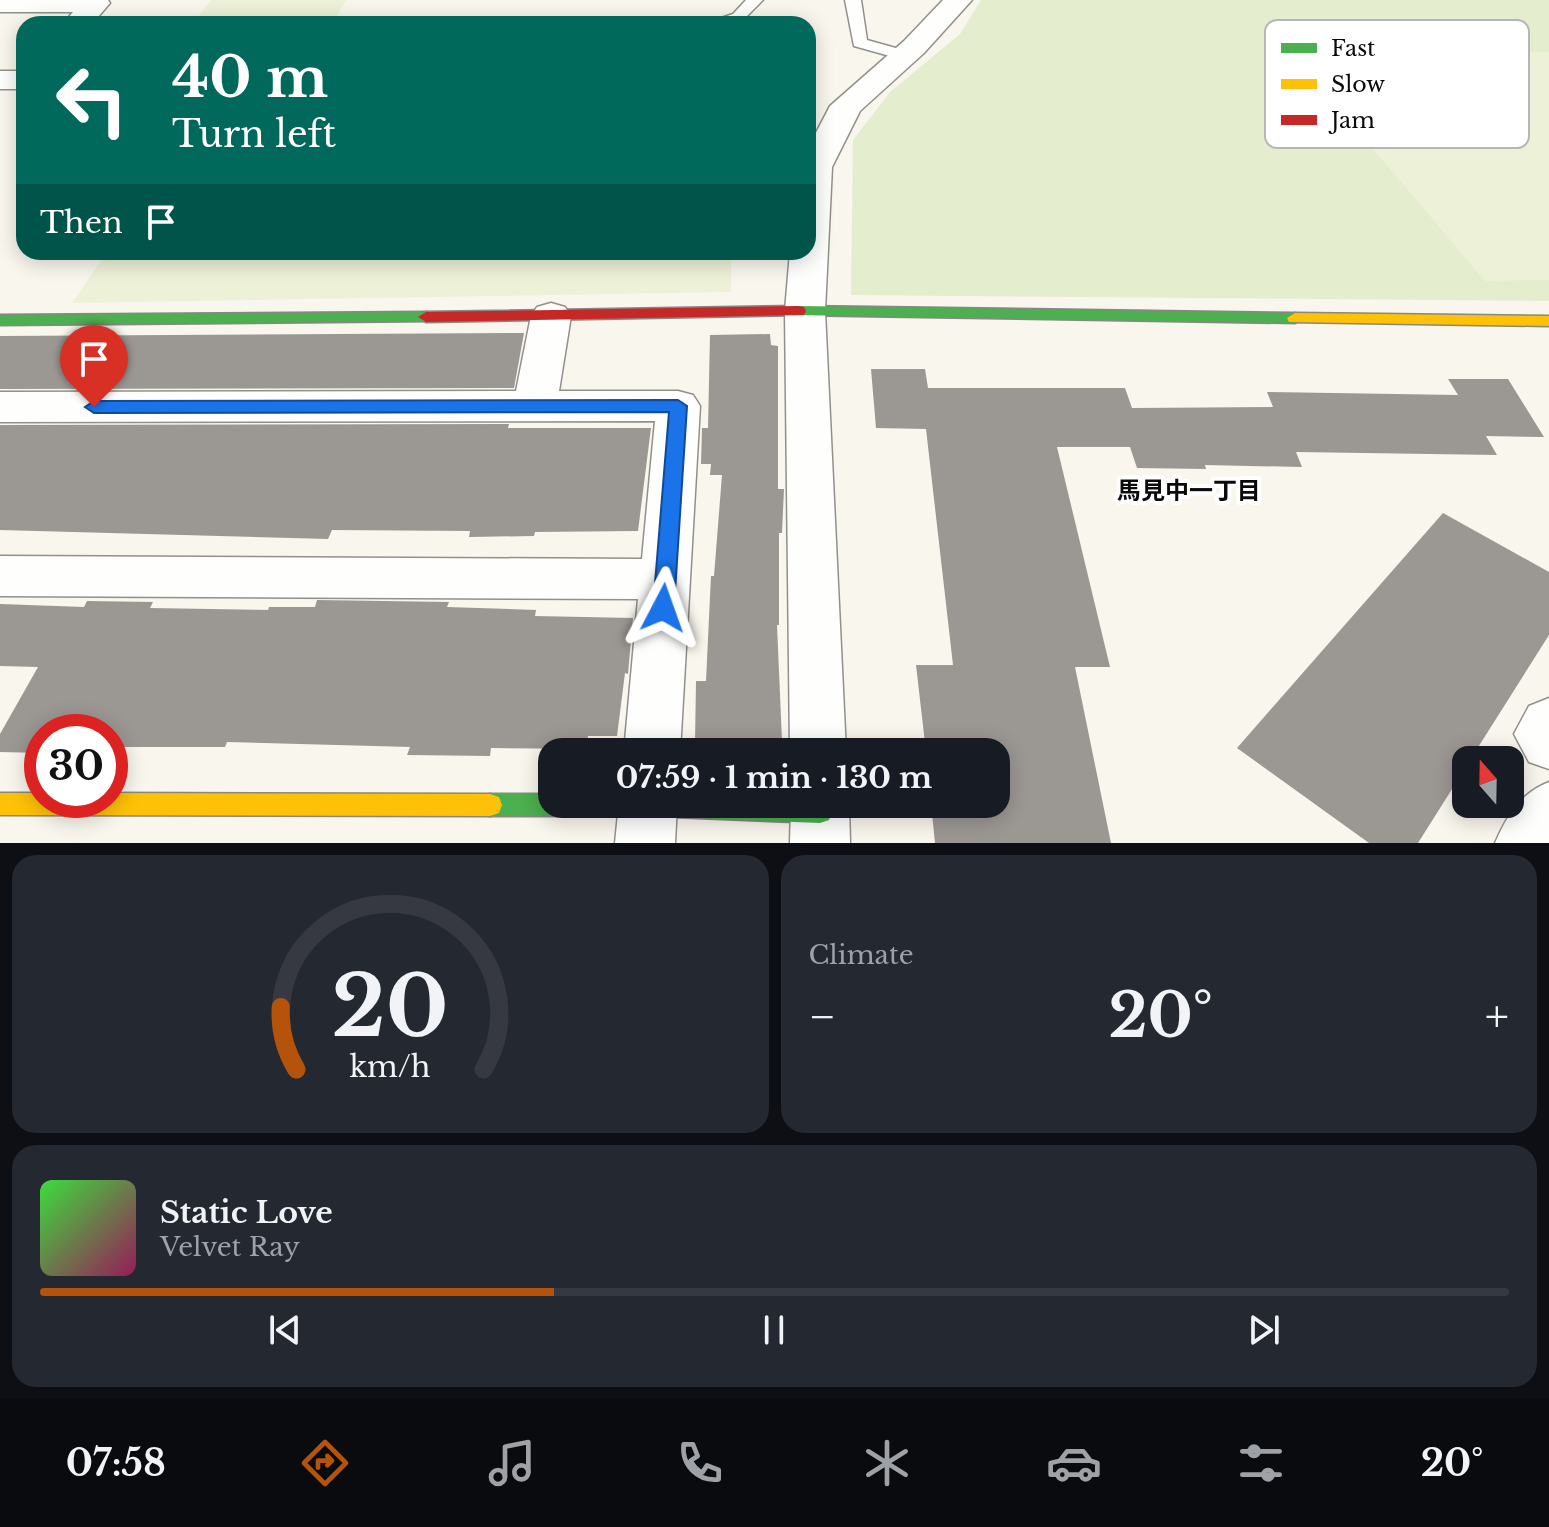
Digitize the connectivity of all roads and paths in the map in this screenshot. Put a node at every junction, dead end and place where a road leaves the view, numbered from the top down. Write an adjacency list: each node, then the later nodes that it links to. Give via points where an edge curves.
1 (755, 0): 6 (lane)
2 (853, 0): 7 (lane, via 860,43)
3 (958, 0): 7 (street)
4 (0, 4): 5 (street, via 96,3)
5 (84, 16)
6 (739, 16)
7 (904, 55): 8 (street, via 846,106)
8 (816, 165)
9 (809, 260): 10 (street)
10 (805, 311): 11 (street); 13 (street); 20 (street)
11 (551, 316): 12 (street); 15 (street)
12 (0, 320)
13 (1549, 321)
14 (0, 407): 15 (street)
15 (535, 407): 17 (street, via 678,406)
16 (0, 576): 17 (street)
17 (665, 579): 19 (street)
18 (1549, 723): 21 (street, via 1542,734)
19 (653, 738)
20 (818, 738)
21 (1549, 744)
22 (0, 804): 23 (street)
23 (538, 804)
24 (1549, 810): 29 (street)
25 (647, 818): 28 (street)
26 (798, 818): 27 (street)
27 (820, 820)
28 (645, 843)
29 (1525, 843)

